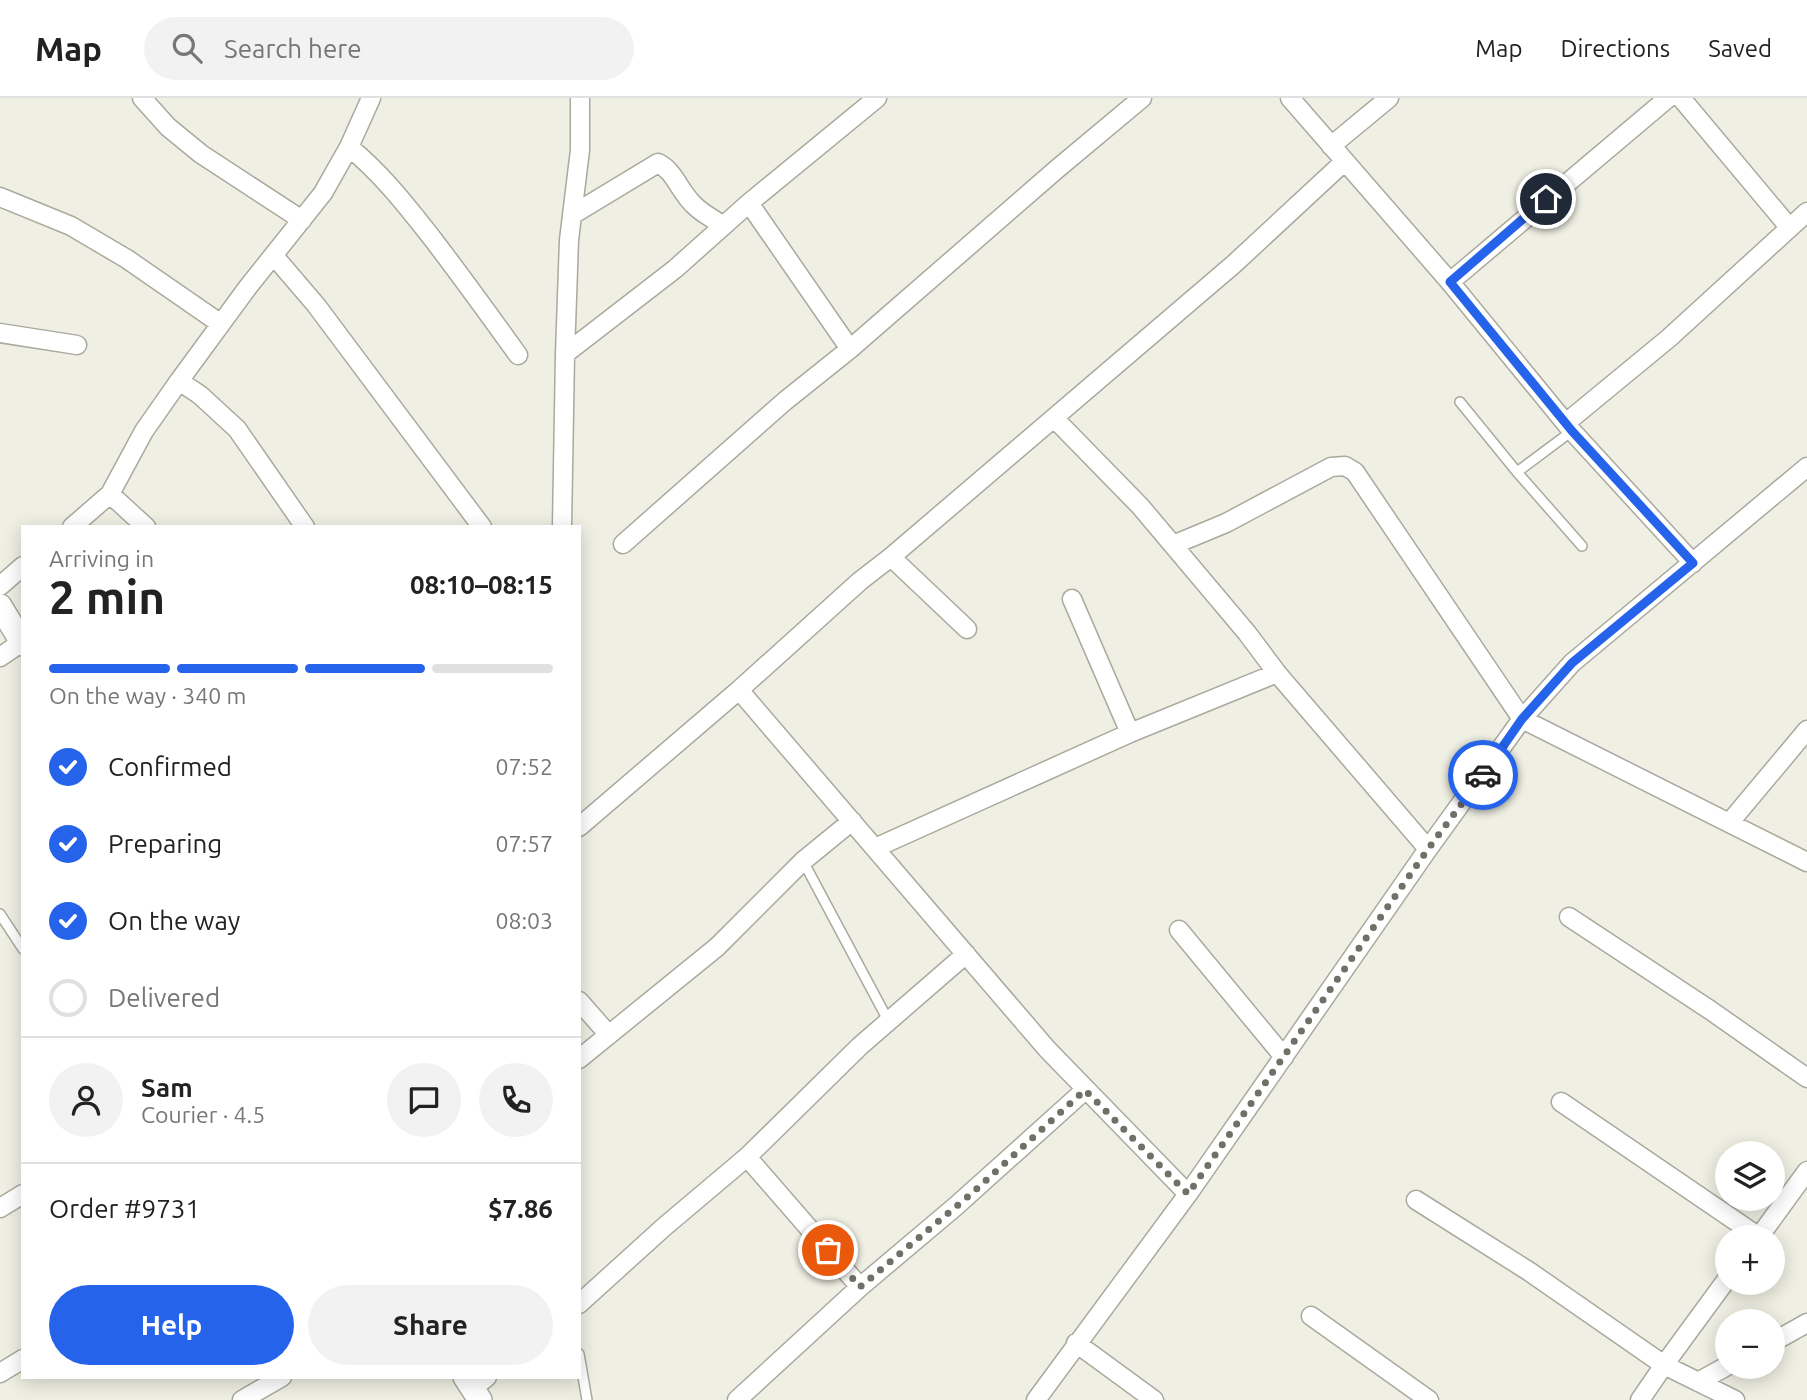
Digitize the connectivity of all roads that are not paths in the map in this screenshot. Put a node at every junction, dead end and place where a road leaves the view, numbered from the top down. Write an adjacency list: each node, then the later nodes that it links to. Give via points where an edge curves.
1 (371, 98): 10 (street)
2 (580, 98): 16 (street, via 580,150)
3 (877, 98): 14 (street)
4 (1142, 98): 25 (street)
5 (1290, 98): 11 (street)
6 (1389, 98): 11 (street)
7 (1668, 98): 21 (street)
8 (1681, 98): 19 (street)
9 (149, 101): 17 (street, via 168,127 201,154)
10 (349, 146): 17 (street); 27 (street, via 393,189)
11 (1331, 146): 12 (street)
12 (1345, 162): 21 (street); 30 (street)
13 (0, 197): 22 (street, via 71,226)
14 (749, 203): 18 (street); 25 (street)
15 (1807, 212): 19 (street)
16 (572, 215): 18 (street, via 658,163 668,167 695,206); 26 (street)
17 (302, 220): 20 (street)
18 (723, 226): 26 (street)
19 (1789, 227): 31 (street)
20 (274, 256): 22 (street); 38 (street, via 316,304)
21 (1450, 282): 31 (street)
22 (221, 324): 28 (street)
23 (0, 333): 24 (street)
24 (77, 345)
25 (850, 349): 40 (street)
26 (565, 354): 39 (street)
27 (518, 355)
28 (179, 381): 34 (street, via 144,431); 37 (street, via 237,429)
29 (1460, 402): 33 (lane)
30 (1054, 418): 41 (street); 43 (street)
31 (1569, 427): 33 (lane); 44 (street)
32 (1807, 467): 44 (street)
33 (1517, 472): 42 (lane)
34 (110, 494): 35 (street); 36 (street)
35 (74, 525)
36 (144, 525)
37 (304, 525)
38 (481, 525)
39 (562, 525)
40 (623, 544)
41 (1173, 545): 53 (street); 55 (street, via 1226,523 1331,467 1345,466 1355,471)
42 (1582, 546)
43 (891, 557): 49 (street); 54 (street)
44 (1693, 563): 55 (street, via 1572,663)
45 (21, 568): 46 (street)
46 (0, 586)
47 (1072, 599): 57 (street)
48 (0, 606): 50 (main road)
49 (967, 629)
50 (21, 641)
51 (21, 644): 52 (street)
52 (0, 657)
53 (1277, 673): 57 (street); 62 (street)
54 (739, 690): 58 (street); 60 (street)
55 (1522, 719): 59 (street); 62 (street)
56 (1807, 730): 59 (street)
57 (1130, 733): 61 (street)
58 (852, 821): 61 (street); 63 (street)
59 (1730, 822): 64 (street)
60 (581, 825)
61 (875, 848): 69 (street)
62 (1428, 849): 74 (street)
63 (803, 861): 71 (lane); 72 (street, via 717,947)
64 (1807, 862)
65 (0, 914): 68 (lane)
66 (1569, 916): 75 (street)
67 (1179, 930): 74 (street)
68 (21, 946)
69 (966, 954): 71 (street); 76 (street)
70 (581, 1003): 72 (street)
71 (888, 1022): 78 (street)
72 (609, 1034): 73 (street)
73 (581, 1057)
74 (1284, 1057): 80 (street)
75 (1807, 1078)
76 (1085, 1090): 80 (street); 86 (street)
77 (1561, 1102): 84 (street)
78 (747, 1157): 86 (street); 88 (street)
79 (1807, 1171): 85 (street)
80 (1188, 1194): 92 (street)
81 (21, 1195): 83 (street)
82 (1416, 1200): 94 (street)
83 (0, 1208)
84 (1741, 1225)
85 (1768, 1225)
86 (860, 1287): 102 (street)
87 (1715, 1295): 94 (street)
88 (581, 1302)
89 (1311, 1316): 105 (street)
90 (1807, 1323): 91 (street)
91 (1785, 1335)
92 (1076, 1343): 103 (street); 104 (street)
93 (21, 1360): 95 (street)
94 (1664, 1365): 99 (street); 106 (street)
95 (0, 1373)
96 (1715, 1373): 99 (street)
97 (582, 1377): 101 (lane)
98 (279, 1379): 100 (street)
99 (1698, 1382): 107 (street)
100 (242, 1400)
101 (587, 1400)
102 (737, 1400)
103 (1036, 1400)
104 (1154, 1400)
105 (1429, 1400)
106 (1640, 1400)
107 (1735, 1400)

